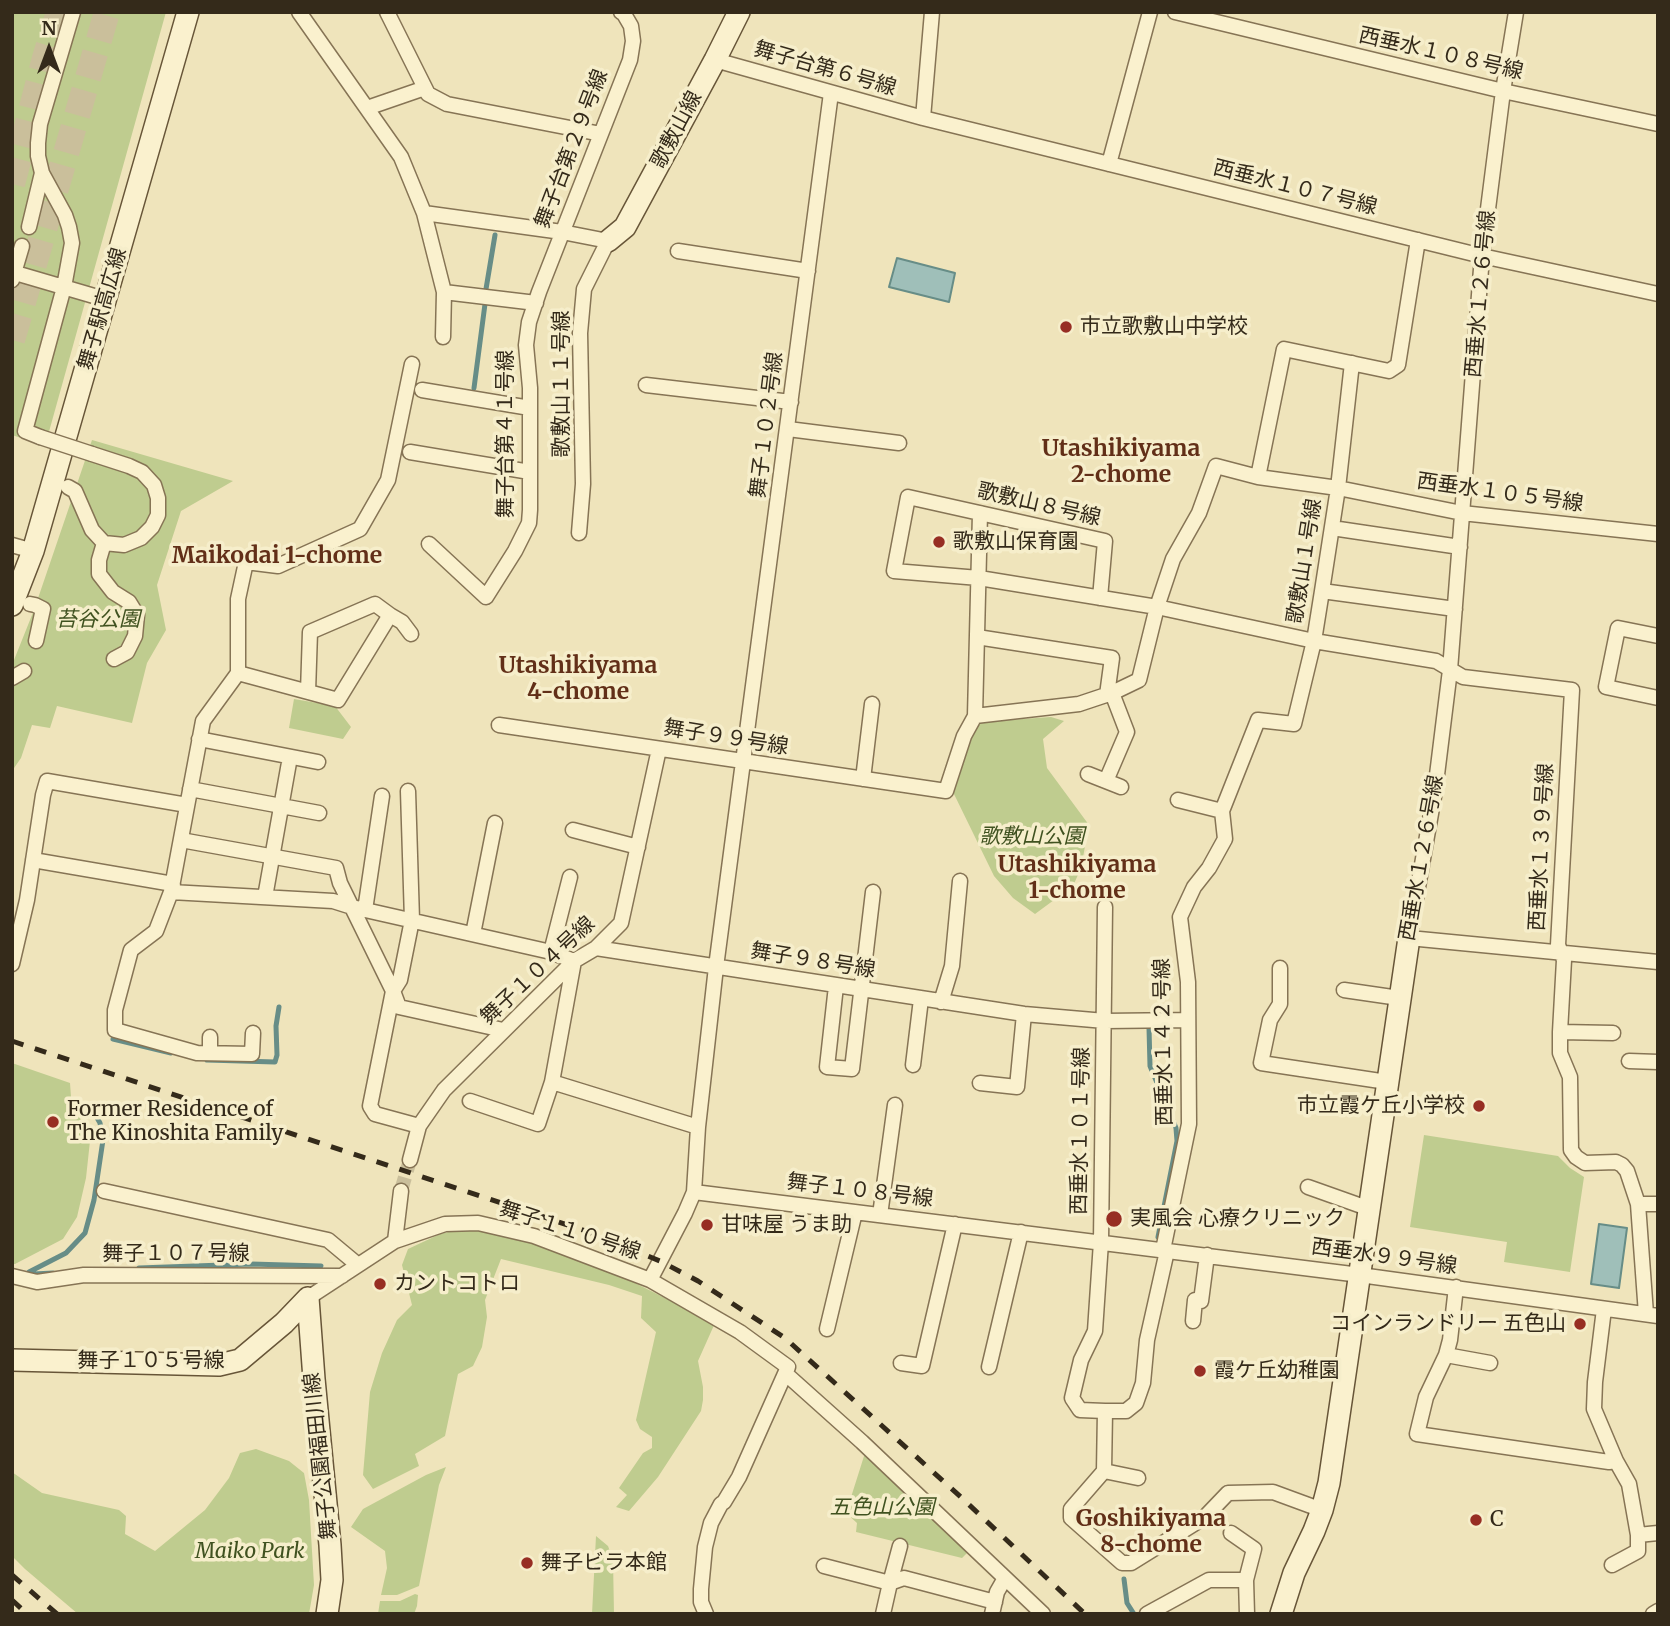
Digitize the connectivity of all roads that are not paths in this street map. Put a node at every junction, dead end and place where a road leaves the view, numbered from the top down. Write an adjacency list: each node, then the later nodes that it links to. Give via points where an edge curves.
1 (72, 12): 20 (street, via 40,124)
2 (188, 12): 59 (street, 舞子駅高広線)
3 (299, 12): 15 (street)
4 (387, 12): 12 (street)
5 (621, 12): 18 (street, 舞子台第２９号線, via 631,26 630,60)
6 (932, 12): 16 (street)
7 (1150, 12): 19 (street)
8 (1175, 12): 13 (street, 西垂水１０８号線)
9 (1516, 12): 13 (street, 西垂水１２６号線)
10 (736, 15): 11 (street, 歌敷山線)
11 (715, 60): 14 (street, 舞子台第６号線); 25 (street, 歌敷山線, via 625,227)
12 (425, 88): 15 (street); 18 (street, via 447,104)
13 (1503, 90): 17 (street, 西垂水１０８号線); 28 (street, 西垂水１２６号線)
14 (831, 93): 16 (street, 舞子台第６号線); 29 (street, 舞子１０２号線)
15 (367, 108): 21 (street, via 401,157)
16 (923, 118): 19 (street, 西垂水１０７号線)
17 (1658, 124)
18 (601, 134): 23 (street, 舞子台第２９号線)
19 (1109, 164): 24 (street, 西垂水１０７号線)
20 (42, 173): 22 (street); 31 (street, via 69,227 72,243)
21 (424, 213): 23 (street); 32 (street)
22 (29, 227)
23 (562, 232): 25 (street); 35 (street, 舞子台第２９号線)
24 (1418, 240): 28 (street, 西垂水１０７号線); 37 (street, via 1398,365 1389,371)
25 (608, 241): 53 (street, 歌敷山１１号線, via 584,289)
26 (22, 246): 30 (street)
27 (678, 251): 29 (street)
28 (1482, 256): 33 (street, 西垂水１０７号線); 51 (street, 西垂水１２６号線)
29 (808, 271): 41 (street, 舞子１０２号線)
30 (13, 275): 31 (street)
31 (64, 287): 34 (street); 55 (street, bridge, via 25,431 129,466 154,485 158,515 152,527 124,545)
32 (444, 292): 35 (street); 36 (street)
33 (1658, 294)
34 (94, 296)
35 (536, 303): 42 (street, 舞子台第４１号線, via 526,345)
36 (443, 337)
37 (1352, 363): 47 (street, via 1284,349); 49 (street, 歌敷山１号線)
38 (412, 364): 74 (street, via 388,480 360,529 278,566 246,562 238,599)
39 (646, 385): 41 (street)
40 (422, 390): 42 (street)
41 (791, 402): 43 (street, 舞子１０２号線)
42 (530, 408): 46 (street, 舞子台第４１号線)
43 (788, 429): 44 (street); 85 (street, 舞子１０２号線)
44 (900, 443)
45 (410, 452): 46 (street)
46 (530, 472): 56 (street, 舞子台第４１号線, via 529,523 486,597)
47 (1258, 477): 49 (street, 西垂水１０５号線); 64 (street, 西垂水１０５号線, via 1216,466 1199,513 1173,559)
48 (68, 487): 55 (street, via 75,491 92,530)
49 (1338, 488): 51 (street, 西垂水１０５号線); 52 (street, 歌敷山１号線)
50 (979, 513): 60 (street); 60 (street, 歌敷山８号線, via 908,497 894,571); 62 (street, 歌敷山８号線, via 1105,541)
51 (1462, 513): 54 (street, 西垂水１０５号線); 58 (street, 西垂水１２６号線)
52 (1332, 528): 58 (street); 61 (street, 歌敷山１号線)
53 (579, 533)
54 (1658, 534)
55 (104, 543): 72 (street, via 99,574 113,592 130,602 137,615 135,636 127,652)
56 (429, 544)
57 (12, 545): 59 (street)
58 (1460, 547): 65 (street, 西垂水１２６号線)
59 (33, 551): 63 (street, 舞子駅高広線)
60 (979, 578): 62 (street); 69 (street)
61 (1322, 591): 65 (street); 71 (street, 歌敷山１号線)
62 (1100, 598): 64 (street)
63 (21, 605): 70 (street, via 43,609)
64 (1157, 607): 71 (street); 76 (street, via 1139,680)
65 (1455, 609): 73 (street, 西垂水１２６号線)
66 (390, 615): 67 (street); 75 (street, via 338,700); 75 (street, via 374,604 310,632)
67 (411, 634)
68 (1658, 636): 77 (street, via 1618,628 1606,687)
69 (977, 637): 76 (street, via 1112,658); 79 (street)
70 (36, 640)
71 (1314, 641): 73 (street, via 1436,661); 96 (street, 西垂水１４２号線, via 1294,724 1258,720)
72 (114, 660)
73 (1450, 670): 113 (street, 西垂水１２６号線); 116 (street, 西垂水１３９号線, via 1463,677 1572,690)
74 (238, 673): 75 (street); 81 (street, via 203,721)
75 (308, 692)
76 (1109, 694): 79 (street, via 1079,704); 88 (street, via 1127,732)
77 (1658, 698)
78 (872, 704): 87 (street)
79 (975, 716): 87 (street, 舞子９９号線, via 946,791)
80 (499, 725): 82 (street, 舞子９９号線)
81 (199, 739): 83 (street); 90 (street)
82 (659, 749): 85 (street, 舞子９９号線); 101 (street, 舞子１０４号線)
83 (290, 757): 84 (street); 95 (street)
84 (318, 762)
85 (744, 762): 87 (street, 舞子９９号線); 120 (street, 舞子１０２号線)
86 (1088, 774): 88 (street)
87 (863, 779)
88 (1106, 781): 89 (street)
89 (1121, 787)
90 (190, 789): 94 (street); 95 (street)
91 (408, 792): 111 (street)
92 (382, 796): 109 (street)
93 (1178, 800): 96 (street)
94 (187, 805): 100 (street); 103 (street, via 47,781)
95 (282, 807): 97 (street); 102 (street)
96 (1222, 811): 130 (street, 西垂水１４２号線, via 1225,839 1180,917)
97 (319, 813)
98 (495, 823): 112 (street)
99 (573, 830): 101 (street)
100 (181, 840): 102 (street); 106 (street)
101 (638, 847): 114 (street, 舞子１０４号線, via 621,923)
102 (272, 857): 108 (street); 109 (street, via 335,868)
103 (33, 860): 106 (street); 119 (street)
104 (570, 877): 115 (street)
105 (960, 881): 128 (street, via 952,966)
106 (172, 888): 108 (street); 137 (street, via 156,930 131,950 115,1010 115,1030)
107 (873, 892): 124 (street)
108 (265, 897): 109 (street, via 333,901)
109 (359, 908): 111 (street); 125 (street)
110 (1105, 908): 131 (street, 西垂水１０１号線)
111 (411, 920): 112 (street); 125 (street, via 400,980)
112 (473, 934): 115 (street)
113 (1409, 939): 116 (street); 126 (street, 西垂水１２６号線)
114 (596, 948): 117 (street, 舞子１０４号線); 120 (street, 舞子９８号線)
115 (551, 952): 117 (street)
116 (1560, 954): 118 (street); 133 (street, 西垂水１３９号線, via 1564,960)
117 (574, 961): 132 (street, 舞子１０４号線); 141 (street)
118 (1658, 962)
119 (12, 964)
120 (716, 967): 122 (street, 舞子９８号線); 147 (street, 舞子１０２号線)
121 (1280, 968): 142 (street, via 1280,1004 1270,1020 1261,1063)
122 (836, 986): 124 (street, 舞子９８号線); 124 (street, via 827,1067 852,1069)
123 (1344, 989): 126 (street)
124 (861, 990): 127 (street, 舞子９８号線)
125 (393, 991): 132 (street, via 399,1007); 146 (street, via 370,1106 375,1114)
126 (1399, 998): 142 (street, 西垂水１２６号線)
127 (922, 999): 128 (street, 舞子９８号線); 140 (street)
128 (942, 1002): 129 (street, 舞子９８号線)
129 (1024, 1014): 131 (street, 舞子９８号線); 143 (street, via 1017,1087)
130 (1188, 1020): 131 (street, 舞子９８号線); 164 (street, 西垂水１４２号線, via 1189,1124)
131 (1105, 1021): 163 (street, 西垂水１０１号線)
132 (503, 1030): 146 (street, 舞子１０４号線, via 444,1090)
133 (1560, 1032): 135 (street); 154 (street, 西垂水１３９号線, via 1560,1053 1570,1077 1571,1150 1586,1163 1622,1165)
134 (253, 1033): 137 (street, via 252,1054)
135 (1613, 1033)
136 (210, 1037): 137 (street)
137 (210, 1053)
138 (1629, 1061): 139 (street)
139 (1658, 1062)
140 (913, 1065)
141 (552, 1082): 144 (street, via 538,1124); 147 (street)
142 (1387, 1082): 157 (street, 西垂水１２６号線)
143 (980, 1083)
144 (470, 1101)
145 (895, 1105): 159 (street)
146 (419, 1126): 148 (street, 舞子１０４号線)
147 (698, 1127): 152 (street, 舞子１０２号線)
148 (410, 1160)
149 (1308, 1186): 153 (street)
150 (104, 1191): 166 (street, via 328,1240)
151 (401, 1191): 162 (street)
152 (694, 1192): 158 (street, 舞子１０８号線); 170 (street)
153 (1328, 1194): 156 (street); 157 (street)
154 (1638, 1204): 155 (street); 174 (street)
155 (1658, 1204)
156 (1323, 1208)
157 (1370, 1209): 167 (street, 西垂水１２６号線)
158 (855, 1212): 159 (street, 舞子１０８号線); 176 (street)
159 (880, 1215): 160 (street, 舞子１０８号線)
160 (955, 1224): 161 (street, 舞子１０８号線); 179 (street, via 922,1366)
161 (1021, 1232): 163 (street, 西垂水９９号線); 181 (street)
162 (395, 1241): 166 (street, 舞子１１０号線); 170 (street, 舞子１１０号線, via 445,1224 478,1223 534,1236)
163 (1101, 1242): 164 (street, 西垂水９９号線); 183 (street, 西垂水１０１号線, via 1095,1331 1081,1360 1072,1398 1080,1410)
164 (1165, 1250): 165 (street, 西垂水９９号線); 183 (street, 西垂水１４２号線, via 1136,1403 1126,1411)
165 (1206, 1255): 167 (street, 西垂水９９号線); 175 (street, via 1201,1301 1195,1300)
166 (358, 1265): 169 (street, 舞子１１０号線)
167 (1360, 1275): 171 (street, 西垂水９９号線); 187 (street, 西垂水１２６号線)
168 (12, 1276): 169 (street, 舞子１０７号線, via 37,1282 84,1275)
169 (342, 1276): 172 (street, 舞子１１０号線)
170 (650, 1280): 182 (street, 舞子１１０号線, via 740,1332 788,1367)
171 (1456, 1287): 173 (street, 西垂水９９号線); 177 (street)
172 (308, 1298): 178 (street, 舞子１０５号線, via 240,1360 219,1365); 198 (street, 舞子公園福田川線, via 330,1545 332,1580)
173 (1604, 1309): 174 (street, 西垂水９９号線); 184 (street, via 1594,1409)
174 (1652, 1315)
175 (1193, 1321)
176 (827, 1329)
177 (1446, 1356): 180 (street); 184 (street, via 1426,1397 1417,1434)
178 (12, 1360)
179 (901, 1363)
180 (1490, 1363)
181 (989, 1367)
182 (786, 1374): 194 (street); 199 (street, via 739,1477 711,1523 701,1589)
183 (1105, 1411): 185 (street)
184 (1616, 1461): 190 (street, via 1629,1484)
185 (1104, 1471): 186 (street); 187 (street, via 1071,1509 1071,1518 1122,1563 1131,1563 1205,1517 1228,1493 1273,1492)
186 (1138, 1478)
187 (1322, 1510): 204 (street, 西垂水１２６号線)
188 (1231, 1533): 195 (street, via 1254,1549)
189 (1658, 1533): 190 (street)
190 (1638, 1535): 192 (street, via 1638,1551)
191 (900, 1546): 196 (street)
192 (1612, 1565)
193 (824, 1566): 196 (street)
194 (1005, 1578): 197 (street); 201 (street)
195 (1246, 1580): 202 (street, via 1209,1580); 203 (street)
196 (890, 1583): 197 (street, via 904,1578); 200 (street)
197 (993, 1608)
198 (327, 1614)
199 (706, 1614)
200 (883, 1614)
201 (1043, 1614)
202 (1147, 1614)
203 (1247, 1614)
204 (1281, 1614)

